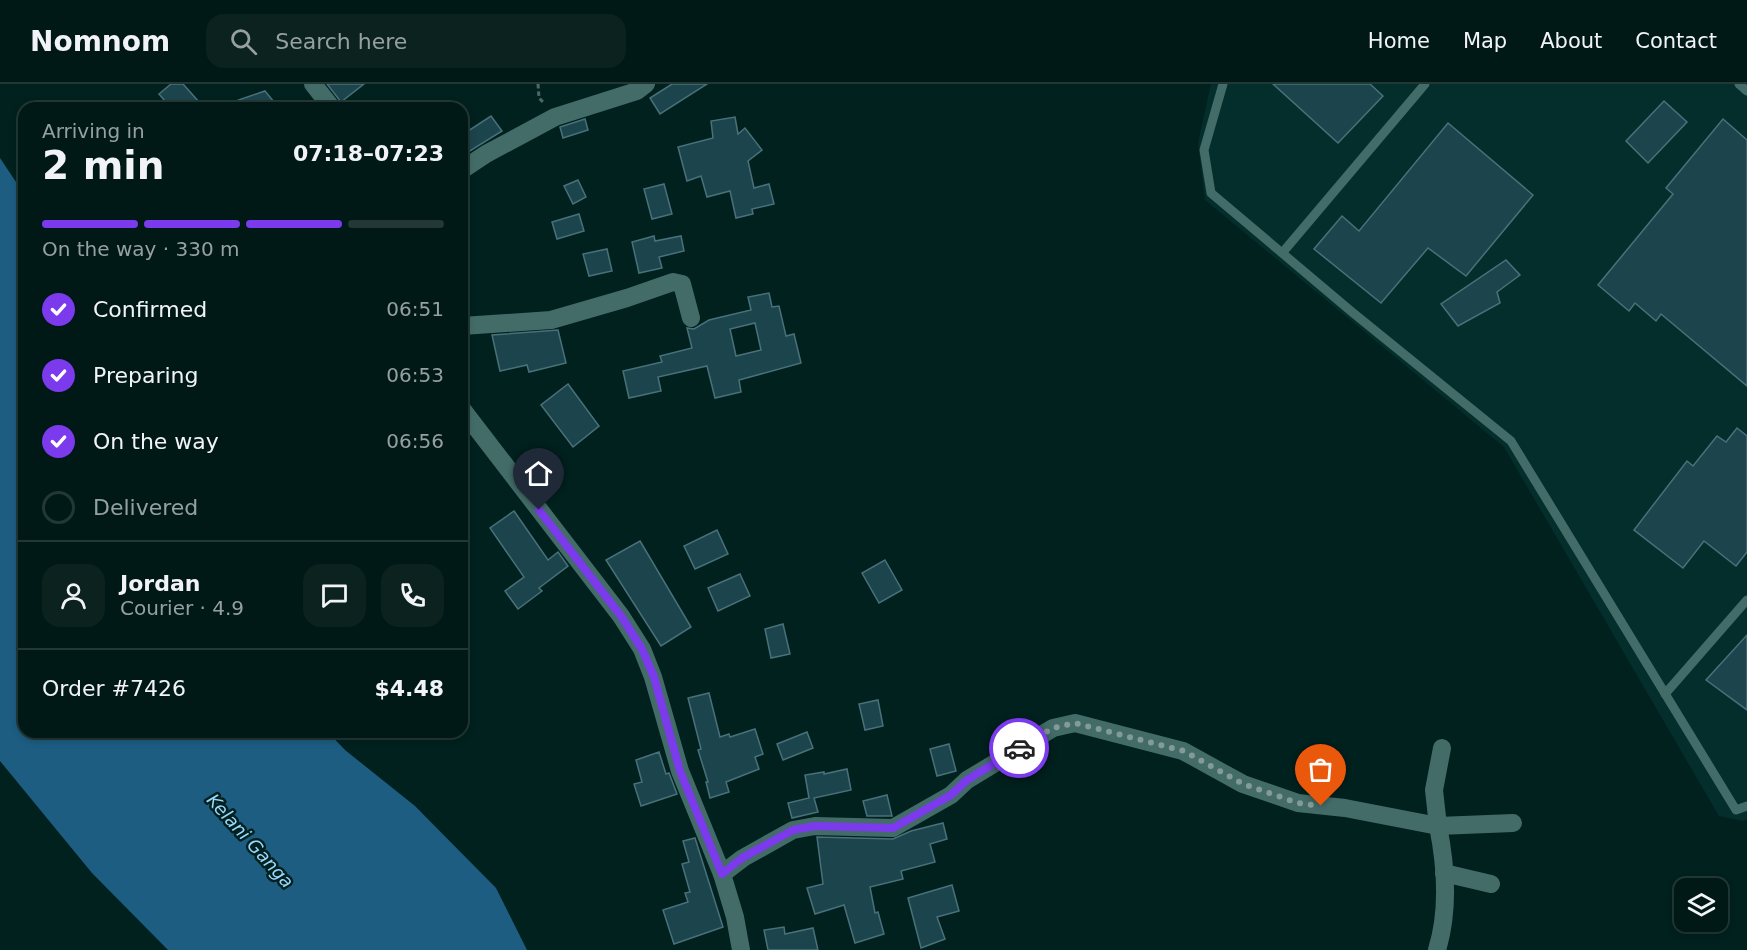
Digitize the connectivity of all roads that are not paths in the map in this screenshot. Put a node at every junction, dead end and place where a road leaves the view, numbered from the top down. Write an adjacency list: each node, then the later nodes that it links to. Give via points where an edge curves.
1 (313, 84): 7 (street)
2 (646, 84): 8 (street, via 637,91 555,117)
3 (1223, 84): 9 (lane, via 1204,150 1211,193)
4 (1425, 84): 9 (lane)
5 (1739, 84): 6 (lane)
6 (1747, 91)
7 (327, 102)
8 (468, 166)
9 (1283, 252): 14 (lane, via 1511,441)
10 (691, 318): 11 (street, via 682,284 673,282 551,321)
11 (468, 326)
12 (468, 417): 20 (street, via 642,649 654,677 680,771)
13 (1747, 600): 14 (lane)
14 (1665, 694): 16 (lane, via 1736,810)
15 (1442, 748): 18 (street, via 1434,790)
16 (1747, 806)
17 (1513, 823): 18 (street)
18 (1438, 826): 19 (street); 20 (street, via 1298,803 1243,784 1184,751 1075,723 1053,728 893,828 815,826 793,830 742,858)
19 (1444, 873): 21 (street); 23 (street, via 1443,931)
20 (722, 874): 22 (street)
21 (1491, 884)
22 (741, 950)
23 (1437, 950)

